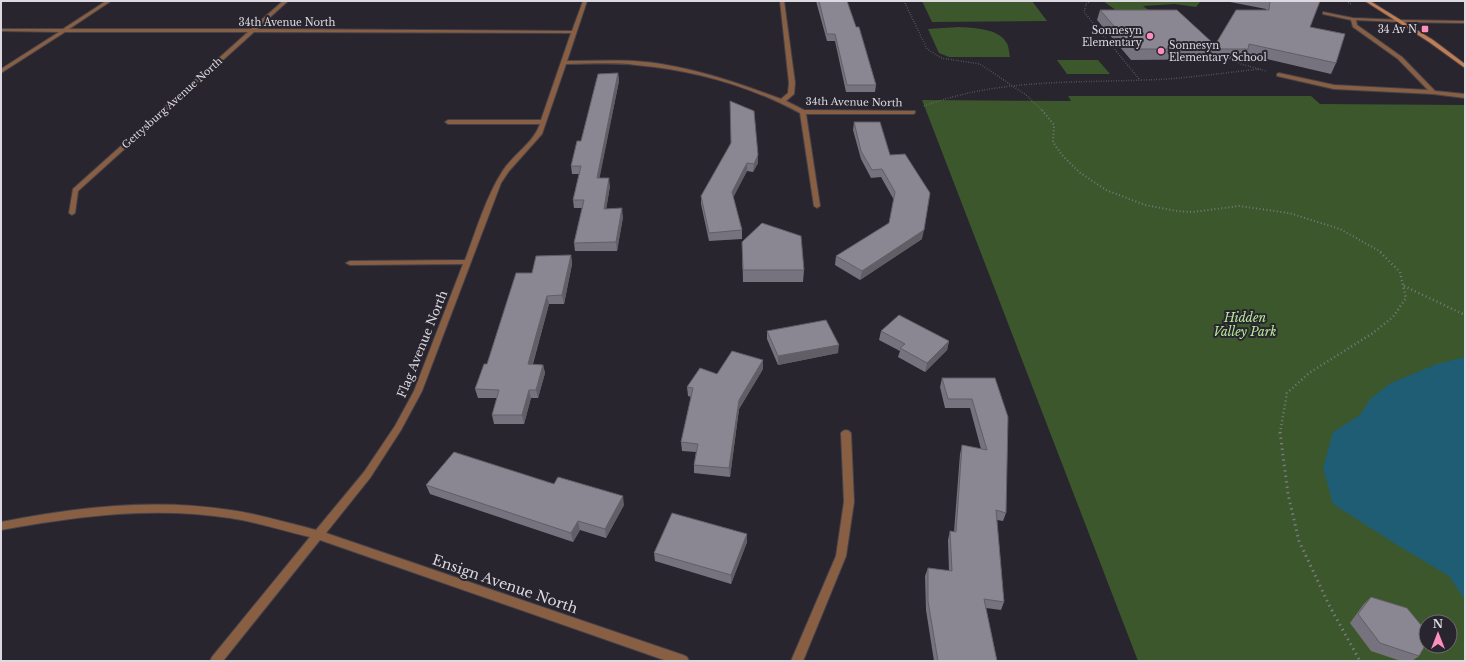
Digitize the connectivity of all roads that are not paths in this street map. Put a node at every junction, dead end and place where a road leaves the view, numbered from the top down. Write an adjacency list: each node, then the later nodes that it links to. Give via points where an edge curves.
1 (109, 1): 11 (street)
2 (286, 1): 12 (street, Gettysburg Avenue North)
3 (585, 1): 13 (street, Flag Avenue North)
4 (782, 1): 20 (street, via 792,83 791,94)
5 (1367, 1): 8 (street)
6 (1325, 13): 7 (street)
7 (1353, 19): 8 (street); 18 (street, via 1354,26 1400,58)
8 (1400, 21): 9 (street); 15 (street)
9 (1465, 22)
10 (1, 30): 11 (street, 34th Avenue North)
11 (65, 30): 12 (street, 34th Avenue North); 16 (street)
12 (253, 30): 13 (street, 34th Avenue North); 26 (street, Gettysburg Avenue North, via 75,190)
13 (574, 32): 14 (street, Flag Avenue North)
14 (563, 62): 20 (street, 34th Avenue North, via 635,63 673,68 740,85); 24 (street, Flag Avenue North)
15 (1465, 66)
16 (1, 71)
17 (1279, 75): 18 (street, via 1334,87)
18 (1432, 92): 19 (street)
19 (1465, 96)
20 (782, 101): 21 (street, 34th Avenue North)
21 (803, 112): 22 (street, 34th Avenue North); 25 (street)
22 (913, 112)
23 (448, 122): 24 (street)
24 (543, 122): 27 (street, Flag Avenue North, via 539,134 498,182)
25 (817, 206)
26 (72, 213)
27 (467, 262): 28 (street); 31 (street, Flag Avenue North, via 418,391 398,428 367,475)
28 (350, 263)
29 (846, 433): 34 (street, via 849,502 841,556)
30 (1, 526): 31 (street, via 113,509 175,508 230,514)
31 (318, 535): 32 (street, Flag Avenue North); 33 (street, Ensign Avenue North)
32 (216, 661)
33 (683, 661)
34 (797, 661)

